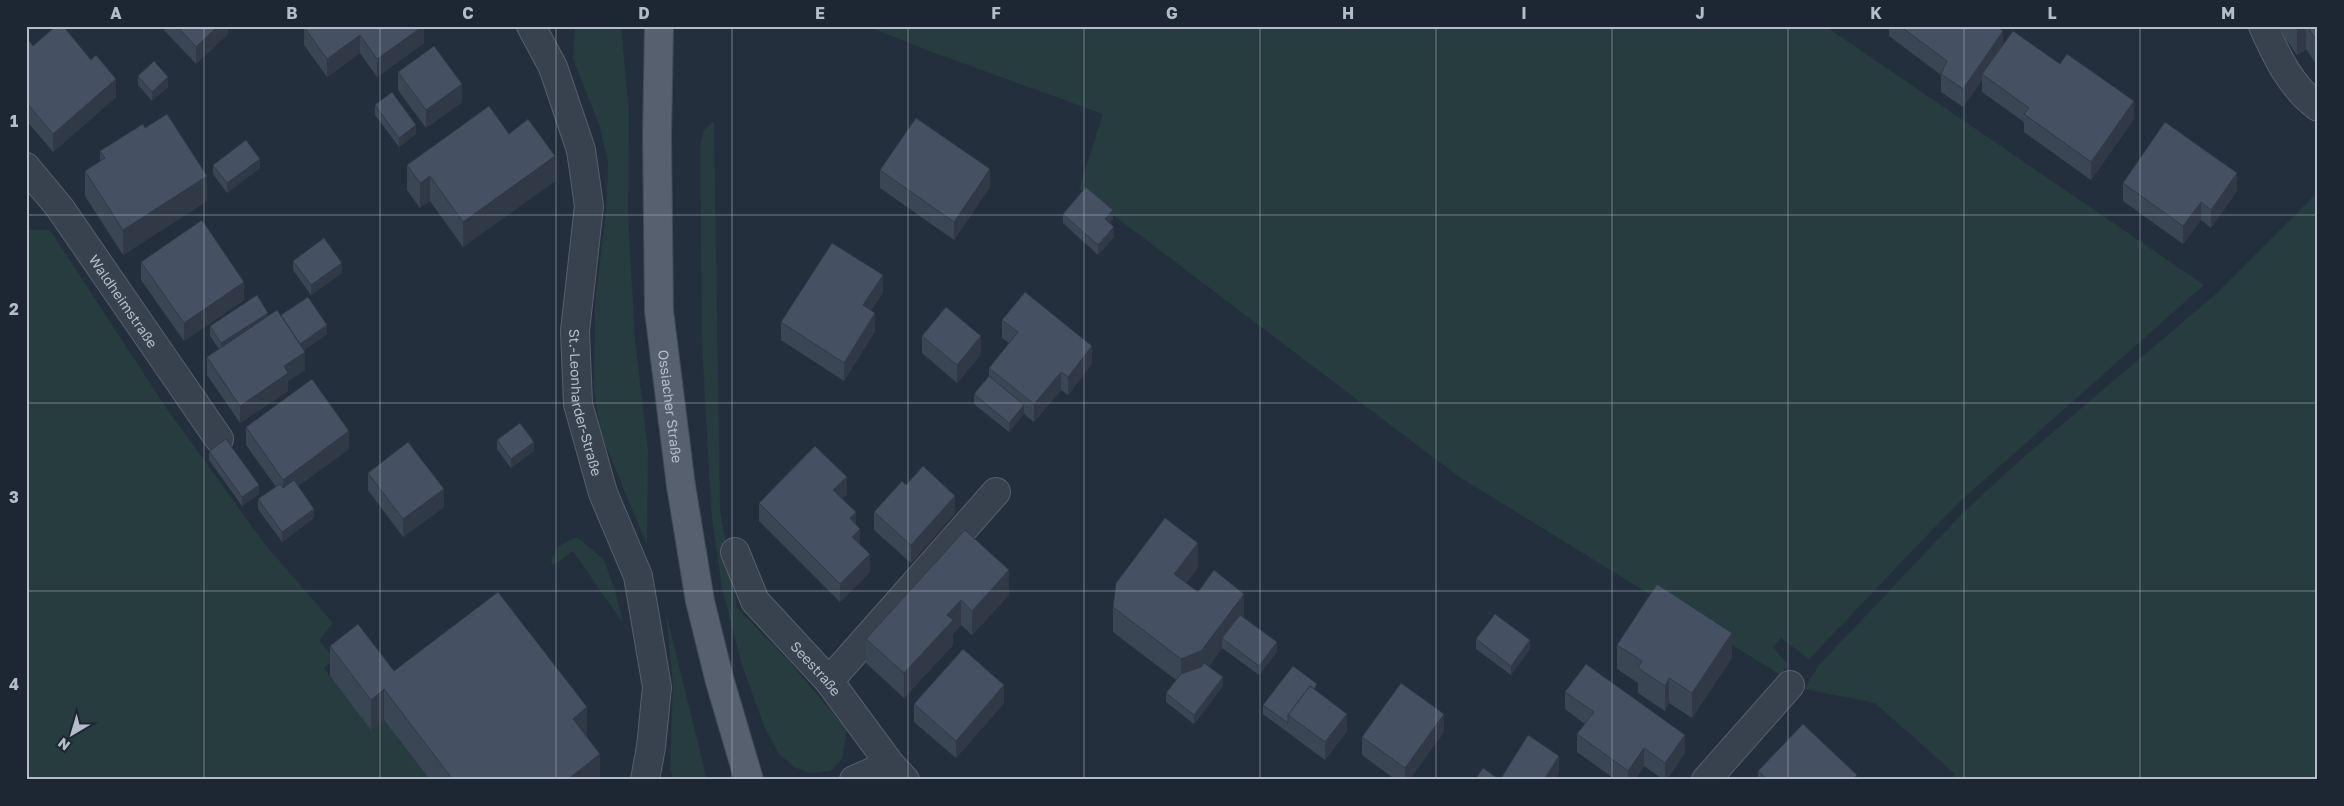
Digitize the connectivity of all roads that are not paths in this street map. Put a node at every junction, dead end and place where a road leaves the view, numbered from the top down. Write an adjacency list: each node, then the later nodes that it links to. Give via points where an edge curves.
1 (531, 26): 12 (street, St.-Leonharder-Straße, via 553,67 581,150 589,206 575,331 578,404 603,493 638,576 657,687)
2 (659, 26): 13 (main road, Ossiacher Straße, via 659,311 681,486 700,601)
3 (2263, 26): 4 (street, via 2285,73)
4 (2318, 107)
5 (26, 167): 6 (street, Waldheimstraße, via 60,208)
6 (219, 439)
7 (996, 492): 9 (street)
8 (734, 552): 9 (street, Seestraße, via 755,601)
9 (829, 682): 11 (street, Seestraße)
10 (1790, 685): 15 (street)
11 (897, 772): 14 (street)
12 (645, 780)
13 (749, 780)
14 (854, 780)
15 (1706, 780)

